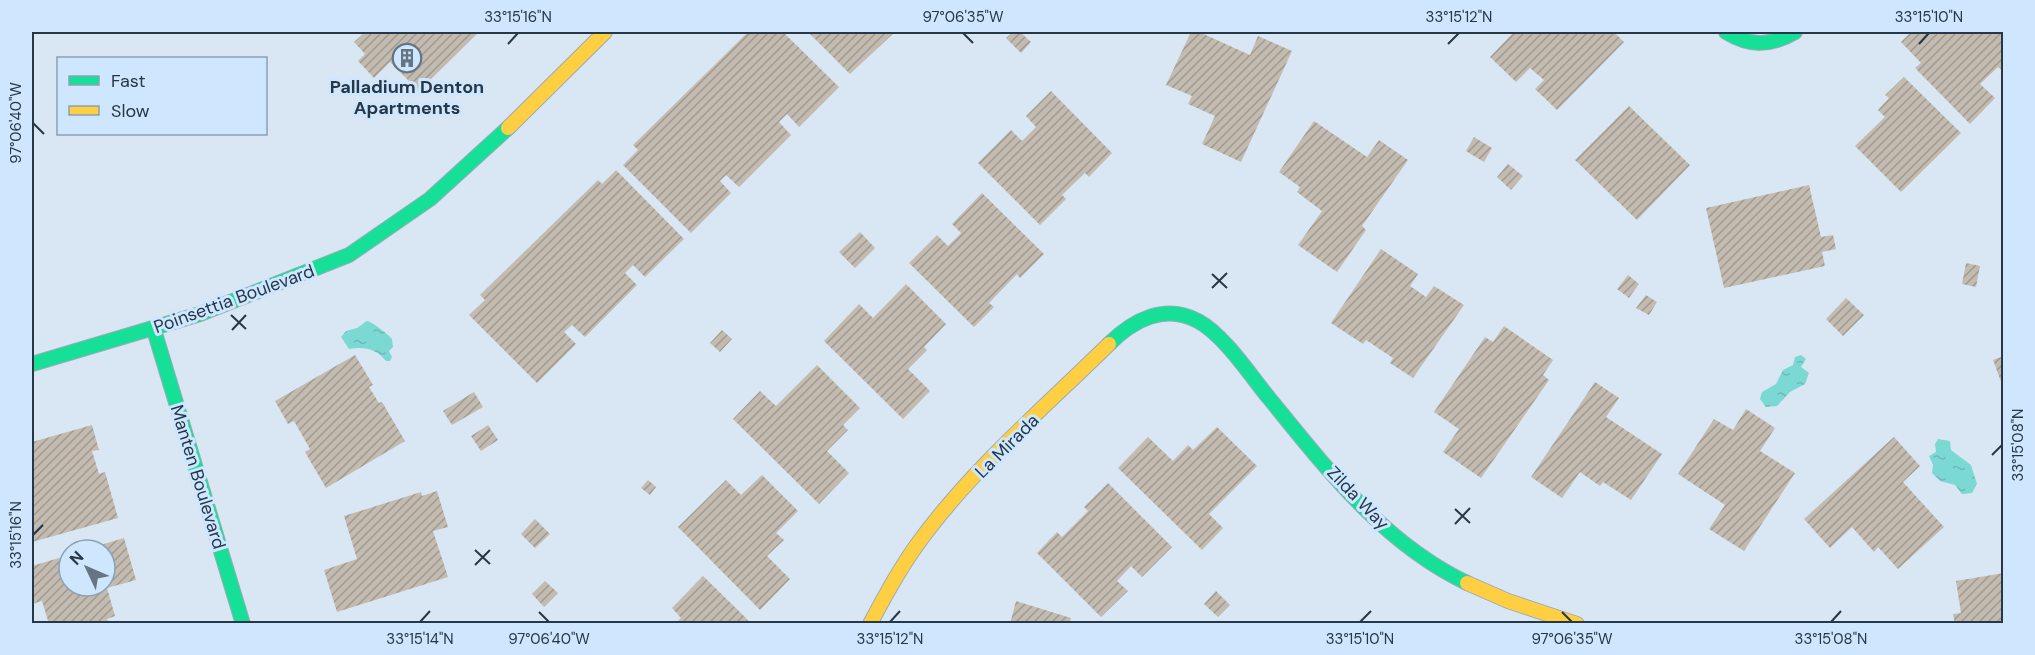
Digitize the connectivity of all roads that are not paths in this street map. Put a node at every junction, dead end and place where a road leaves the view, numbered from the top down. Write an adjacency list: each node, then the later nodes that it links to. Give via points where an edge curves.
1 (605, 32): 5 (street, Poinsettia Boulevard, via 451,183 365,246 257,295)
2 (1726, 32): 3 (street, via 1747,44 1761,45)
3 (1795, 32)
4 (1181, 315): 8 (street, La Mirada, via 1160,314 1130,324 972,480 911,552); 9 (street, Zilda Way, via 1200,321 1213,333 1337,478 1401,541 1469,584)
5 (154, 330): 6 (street, Poinsettia Boulevard); 7 (street, Manten Boulevard)
6 (32, 364)
7 (243, 624)
8 (870, 624)
9 (1577, 624)

